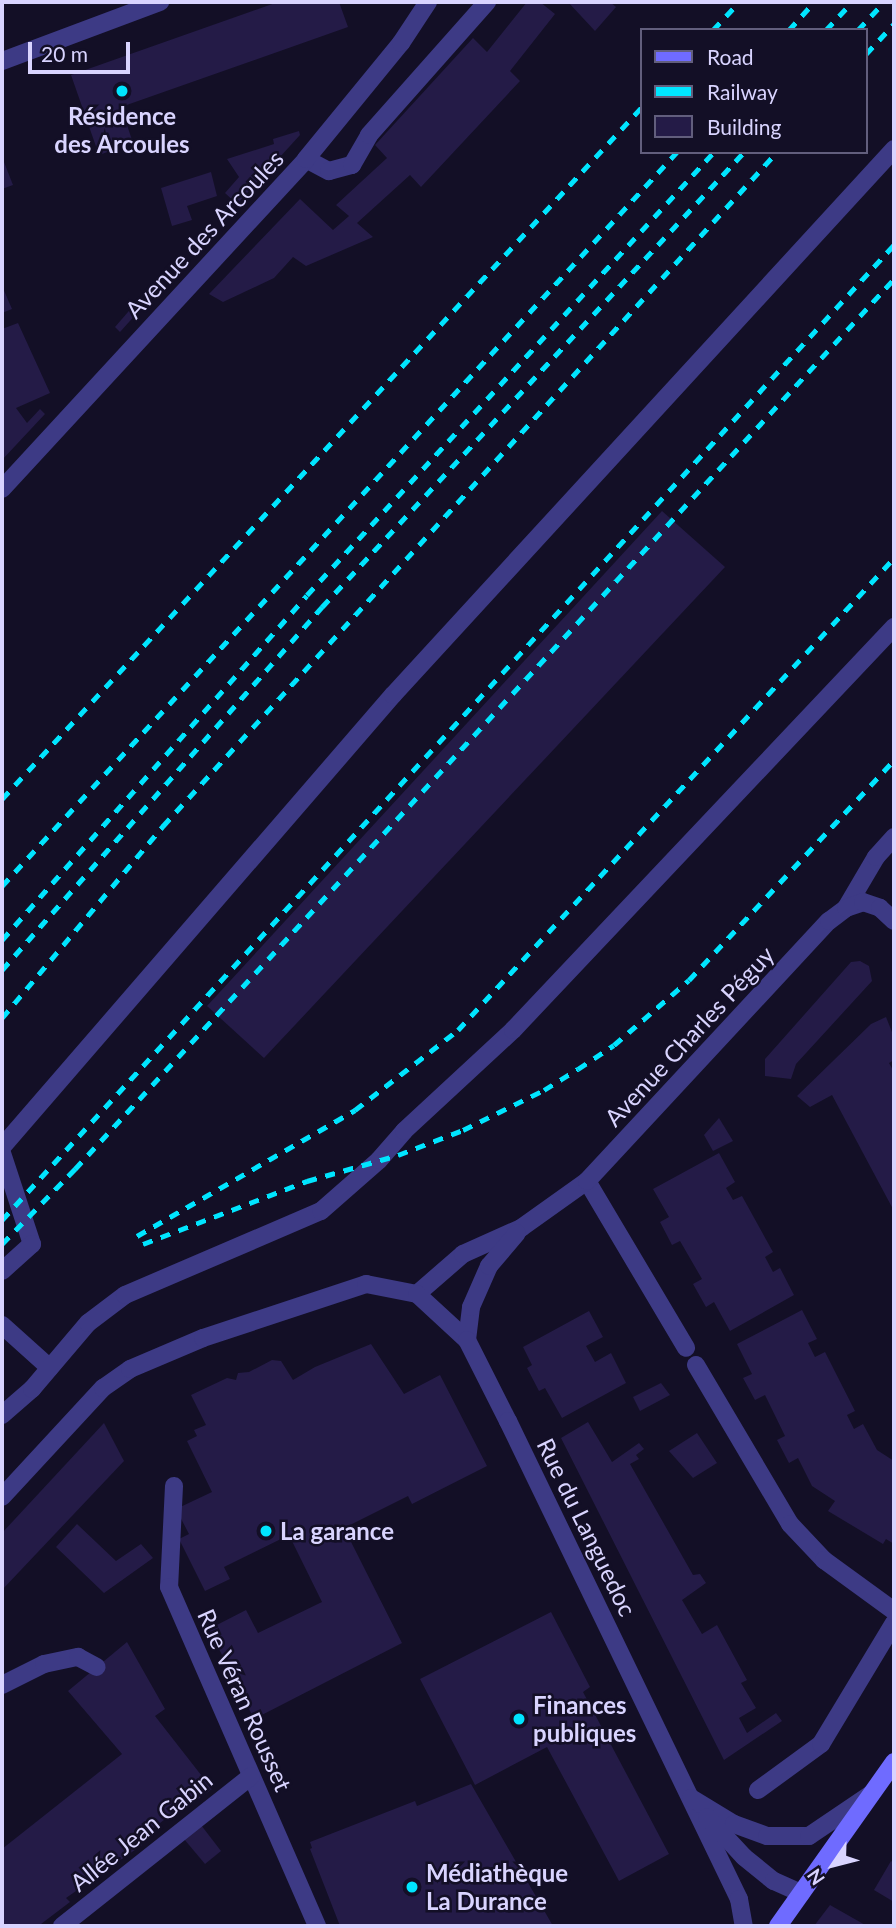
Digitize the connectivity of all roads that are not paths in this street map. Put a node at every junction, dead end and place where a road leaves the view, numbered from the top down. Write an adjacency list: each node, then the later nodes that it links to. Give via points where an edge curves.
1 (160, 2): 4 (street)
2 (428, 2): 6 (street, Avenue des Arcoules, via 401,43)
3 (487, 2): 6 (street, via 369,135 352,165 329,171)
4 (2, 61)
5 (894, 149): 12 (street, via 393,695)
6 (306, 159): 7 (street, Avenue des Arcoules)
7 (2, 489)
8 (894, 627): 22 (street, via 513,1030 321,1211 125,1295 88,1323)
9 (894, 837): 10 (street, Avenue Charles Péguy, via 876,857)
10 (846, 908): 11 (street, via 863,902 880,908); 14 (street, Avenue Charles Péguy, via 829,920)
11 (894, 921)
12 (2, 1147)
13 (2, 1153): 16 (street, via 32,1244)
14 (587, 1181): 15 (street, Avenue Charles Péguy); 20 (street)
15 (521, 1228): 17 (street, Avenue Charles Péguy, via 463,1254); 19 (street, Avenue Charles Péguy, via 489,1266 471,1307)
16 (2, 1271)
17 (417, 1294): 19 (street, Rue du Languedoc); 25 (street, via 366,1284 203,1338 130,1369 103,1388)
18 (2, 1325): 22 (street)
19 (467, 1340): 34 (street, Rue du Languedoc)
20 (686, 1348)
21 (696, 1366): 26 (street, via 790,1524 824,1560)
22 (50, 1368): 23 (street)
23 (2, 1415)
24 (174, 1486): 31 (street, Rue Véran Rousset, via 169,1587)
25 (2, 1497)
26 (894, 1611)
27 (894, 1623): 32 (street, via 821,1744)
28 (97, 1667): 29 (street, via 78,1657 44,1664)
29 (2, 1685)
30 (894, 1762): 33 (street)
31 (251, 1776): 36 (street, Allée Jean Gabin); 37 (street, Rue Véran Rousset)
32 (758, 1790)
33 (872, 1794): 34 (street, via 809,1836 767,1836 734,1824); 35 (street)
34 (691, 1798): 35 (street, Rue du Languedoc, via 744,1857 774,1881); 38 (street, Rue du Languedoc, via 739,1899)
35 (801, 1893): 39 (street)
36 (62, 1926)
37 (317, 1926)
38 (744, 1926)
39 (778, 1926)

